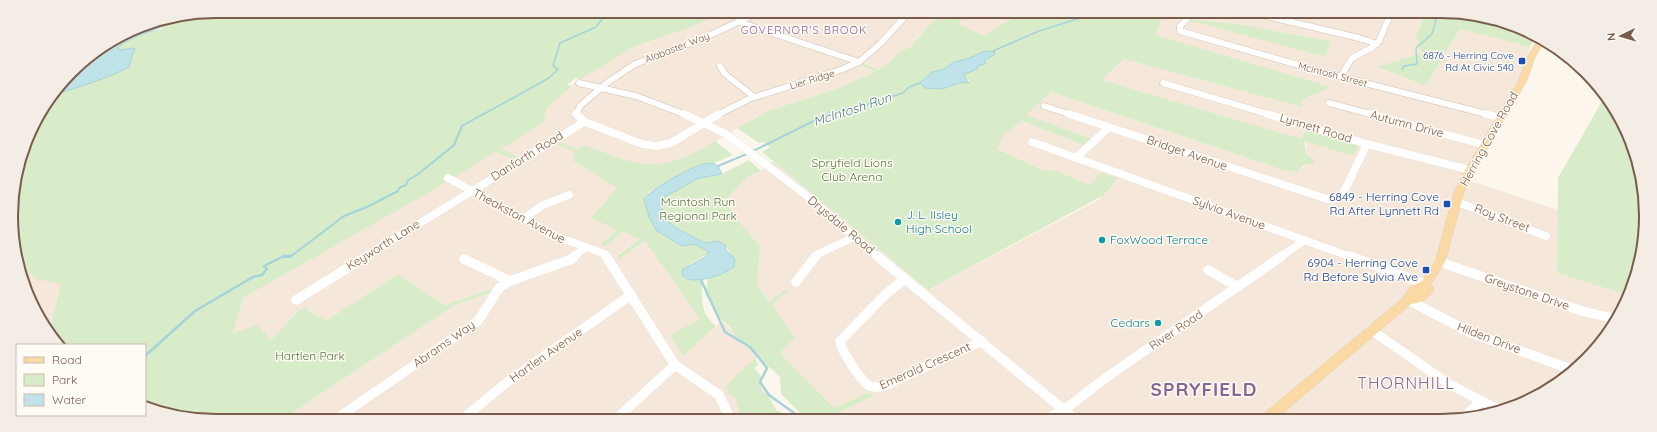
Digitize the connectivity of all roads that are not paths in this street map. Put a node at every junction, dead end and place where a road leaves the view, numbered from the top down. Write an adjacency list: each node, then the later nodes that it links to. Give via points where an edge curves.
1 (747, 18): 6 (street, Alabaster Way)
2 (904, 18): 9 (street, Lier Ridge)
3 (1187, 18): 11 (street, Mcintosh Street, via 1180,26 1180,31)
4 (1278, 18): 7 (street)
5 (1389, 18): 7 (street)
6 (739, 22): 9 (street); 14 (street, Alabaster Way, via 642,61 623,71)
7 (1377, 44): 11 (street, via 1352,58)
8 (1539, 44): 18 (main road, Herring Cove Road)
9 (859, 62): 15 (street, Lier Ridge)
10 (720, 66): 15 (street, via 725,74)
11 (1341, 76): 18 (street, Mcintosh Street)
12 (1163, 82): 23 (street, Lynnett Road)
13 (580, 83): 14 (street, Drysdale Road)
14 (602, 88): 19 (street, Alabaster Way, via 577,110 576,116); 20 (street, Drysdale Road, via 671,108)
15 (754, 97): 20 (street, Lier Ridge)
16 (1329, 103): 24 (street, Autumn Drive)
17 (1044, 106): 21 (street, Bridget Avenue)
18 (1501, 118): 24 (main road, Herring Cove Road)
19 (584, 122): 20 (street, Lier Ridge, via 651,146 670,143); 28 (street, Danforth Road)
20 (702, 123): 33 (street, Drysdale Road, via 741,144 811,199)
21 (1108, 128): 23 (street, Bridget Avenue, via 1330,199 1342,196); 25 (street)
22 (1032, 142): 25 (street, Sylvia Avenue)
23 (1367, 144): 26 (street, Lynnett Road)
24 (1485, 145): 26 (main road, Herring Cove Road)
25 (1076, 158): 34 (street, Sylvia Avenue)
26 (1470, 170): 30 (main road, Herring Cove Road)
27 (448, 178): 28 (street, Theakston Avenue)
28 (471, 191): 31 (street, Theakston Avenue); 45 (street, Keyworth Lane)
29 (569, 195): 31 (street, via 543,205)
30 (1457, 202): 32 (street, Roy Street); 37 (main road, Herring Cove Road)
31 (524, 218): 35 (street, Theakston Avenue, via 558,237)
32 (1546, 236)
33 (854, 237): 39 (street, Drysdale Road); 41 (street, via 818,254)
34 (1305, 240): 42 (street, Sylvia Avenue); 43 (street, River Road)
35 (585, 247): 40 (street, Abrams Way, via 572,259); 44 (street, Theakston Avenue, via 605,254)
36 (464, 259): 40 (street)
37 (1440, 262): 42 (main road, Herring Cove Road); 47 (street, Greystone Drive, via 1582,311)
38 (1208, 270): 43 (street)
39 (905, 279): 49 (street, Drysdale Road); 49 (street, Emerald Crescent, via 840,341 842,349 867,384 873,388 886,385)
40 (510, 281): 56 (street, Abrams Way, via 500,288 478,321)
41 (796, 282)
42 (1426, 284): 46 (main road, Herring Cove Road, via 1428,290 1418,299)
43 (1238, 287): 54 (street, River Road, via 1107,377)
44 (631, 295): 50 (street, Theakston Avenue); 57 (street, Hartlen Avenue, via 507,382)
45 (296, 300)
46 (1408, 300): 48 (main road, Herring Cove Road); 51 (street, Hilden Drive, via 1471,333)
47 (1611, 318)
48 (1371, 330): 52 (street, via 1437,376); 62 (main road, Herring Cove Road)
49 (982, 341): 54 (street, Drysdale Road)
50 (675, 365): 58 (street); 59 (street, via 717,392)
51 (1568, 368)
52 (1480, 402): 53 (street); 55 (street)
53 (1492, 407)
54 (1064, 410): 60 (street, River Road); 61 (street, Drysdale Road)
55 (1470, 412)
56 (343, 414)
57 (469, 414)
58 (621, 414)
59 (728, 414)
60 (1056, 414)
61 (1069, 414)
62 (1274, 414)

